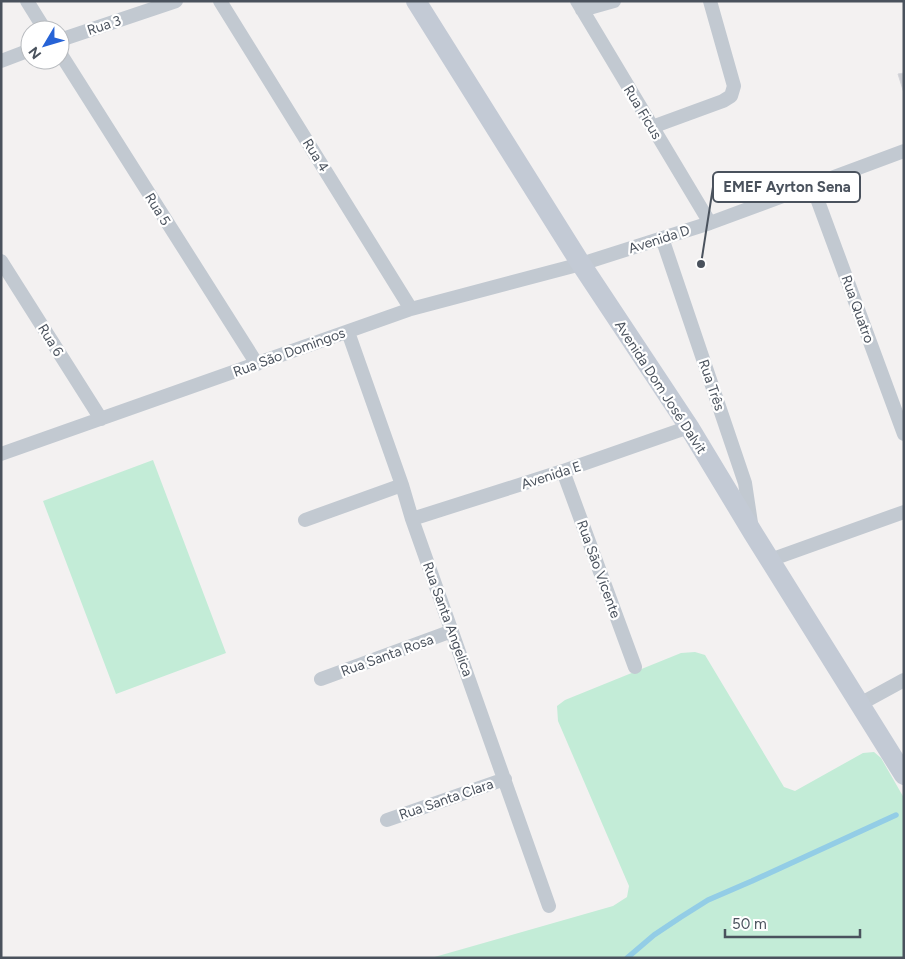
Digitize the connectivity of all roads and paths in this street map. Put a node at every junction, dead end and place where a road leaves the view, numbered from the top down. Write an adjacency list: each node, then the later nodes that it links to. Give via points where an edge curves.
1 (27, 1): 8 (street)
2 (176, 1): 9 (street, Rua 3)
3 (220, 1): 20 (street, Rua 4)
4 (416, 1): 19 (street, Avenida Dom José Dalvit)
5 (614, 1): 7 (street)
6 (710, 1): 13 (street, via 734,86 731,96)
7 (579, 6): 13 (street, Rua Ficus)
8 (39, 20)
9 (70, 37)
10 (20, 53): 11 (street)
11 (1, 60)
12 (70, 69): 22 (street, Rua 5)
13 (652, 127): 16 (street, Rua Ficus)
14 (904, 151): 15 (street, Avenida D)
15 (812, 185): 16 (street, Avenida D); 25 (street, Rua Quatro)
16 (710, 223): 17 (street, Avenida D)
17 (662, 238): 19 (street, Avenida D); 32 (street, Rua Três, via 745,483)
18 (1, 261): 23 (street, Rua 6)
19 (582, 264): 20 (street, Rua São Domingos); 24 (street, Avenida Dom José Dalvit)
20 (411, 309): 21 (street, Rua São Domingos)
21 (348, 332): 22 (street, Rua São Domingos); 28 (street, Rua Santa Angelica)
22 (257, 364): 23 (street, Rua São Domingos)
23 (101, 419): 26 (street, Rua São Domingos)
24 (689, 427): 27 (street, Avenida E); 32 (street, Avenida Dom José Dalvit)
25 (904, 434)
26 (1, 454)
27 (563, 471): 30 (street, Avenida E); 35 (street, Rua São Vicente)
28 (402, 485): 30 (street, Rua Santa Angelica); 31 (street)
29 (904, 512): 33 (street)
30 (412, 519): 34 (street, Rua Santa Angelica)
31 (305, 520)
32 (753, 533): 33 (street, Avenida Dom José Dalvit)
33 (770, 560): 38 (street, Avenida Dom José Dalvit)
34 (452, 631): 36 (street, Rua Santa Rosa); 40 (street, Rua Santa Angelica)
35 (635, 667)
36 (321, 679)
37 (904, 680): 38 (street)
38 (860, 704): 39 (street, Avenida Dom José Dalvit)
39 (904, 775)
40 (505, 779): 41 (street, Rua Santa Clara); 42 (street, Rua Santa Angelica)
41 (387, 820)
42 (549, 906)

